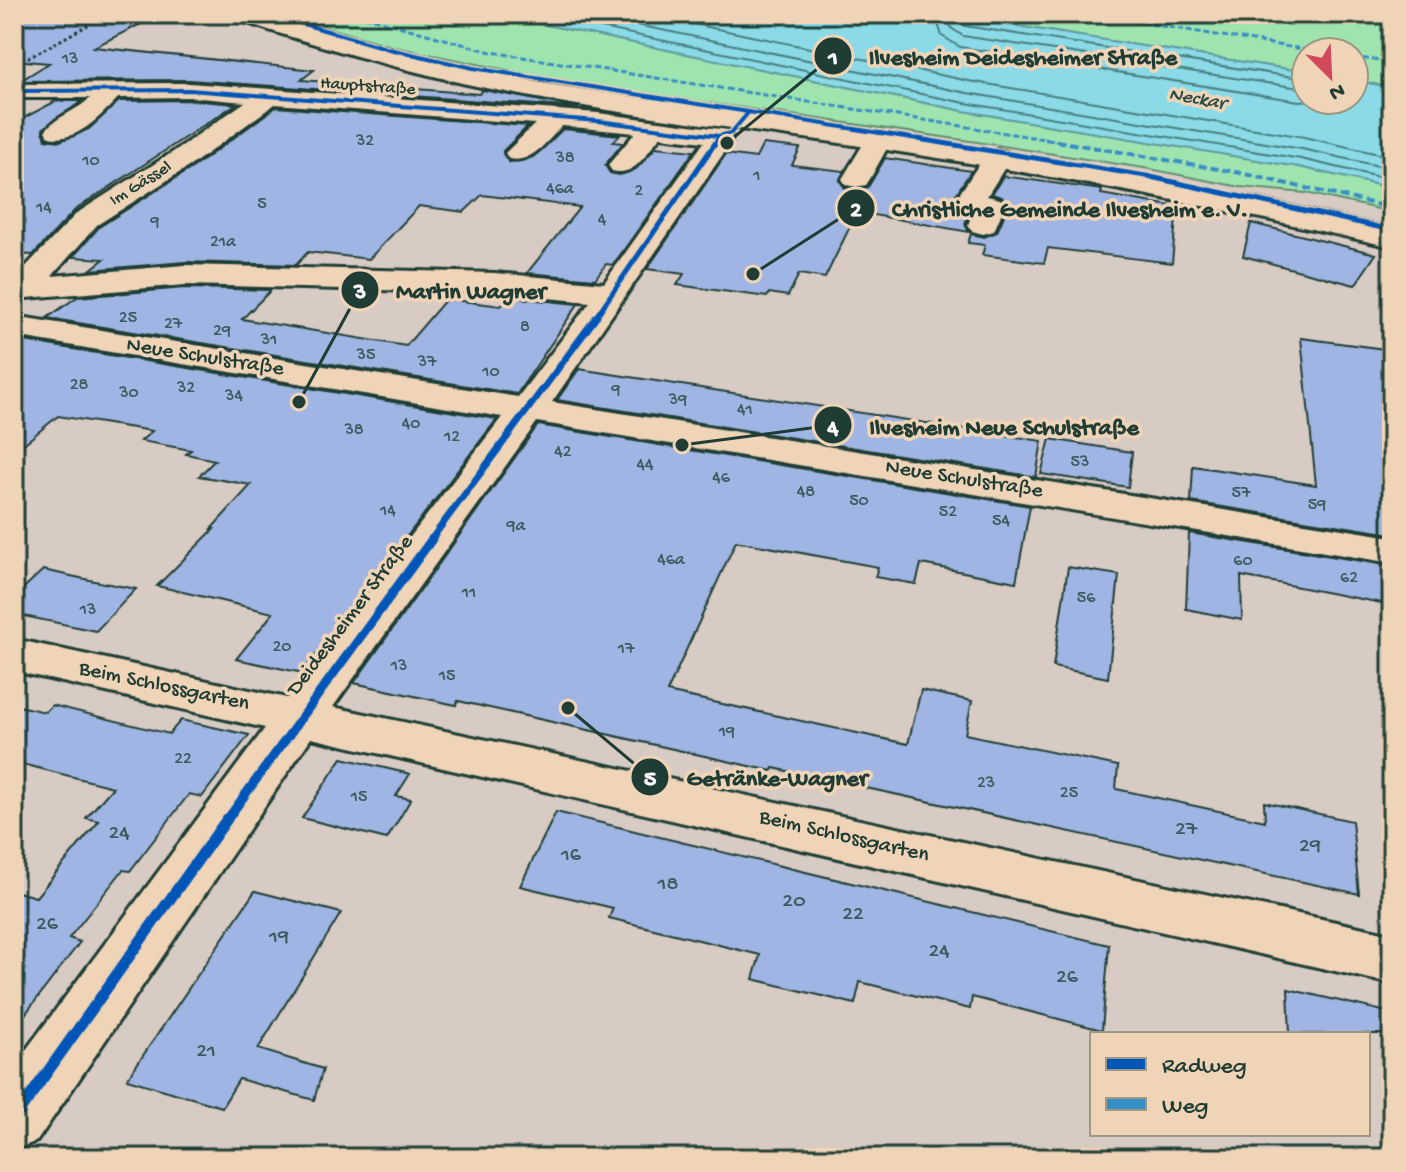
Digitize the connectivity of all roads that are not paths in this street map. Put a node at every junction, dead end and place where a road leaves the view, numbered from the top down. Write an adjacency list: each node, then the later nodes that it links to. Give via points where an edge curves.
1 (243, 14): 9 (street, via 461,74)
2 (112, 90): 3 (street, Hauptstraße); 4 (street, Hauptstraße); 7 (street, via 88,115)
3 (14, 91)
4 (270, 96): 5 (street, Hauptstraße); 16 (street, Im Gässel, via 87,219)
5 (556, 118): 6 (street, Hauptstraße); 10 (street)
6 (654, 127): 8 (street, Hauptstraße); 12 (street)
7 (58, 131)
8 (719, 136): 17 (street, Deidesheimer Straße)
9 (878, 141): 11 (street); 13 (street)
10 (519, 153)
11 (997, 158): 14 (street, via 969,202 990,205); 15 (street, via 1274,210)
12 (622, 165)
13 (856, 179)
14 (983, 225)
15 (1392, 238)
16 (19, 288): 17 (street, via 185,275 495,283)
17 (613, 294): 19 (street, Deidesheimer Straße)
18 (14, 326): 19 (street, Neue Schulstraße)
19 (527, 410): 20 (street, Neue Schulstraße); 22 (street, Deidesheimer Straße)
20 (1392, 550)
21 (14, 655): 22 (street, Beim Schlossgarten)
22 (300, 716): 23 (street, Beim Schlossgarten); 24 (street, Deidesheimer Straße)
23 (1392, 959)
24 (14, 1119)

